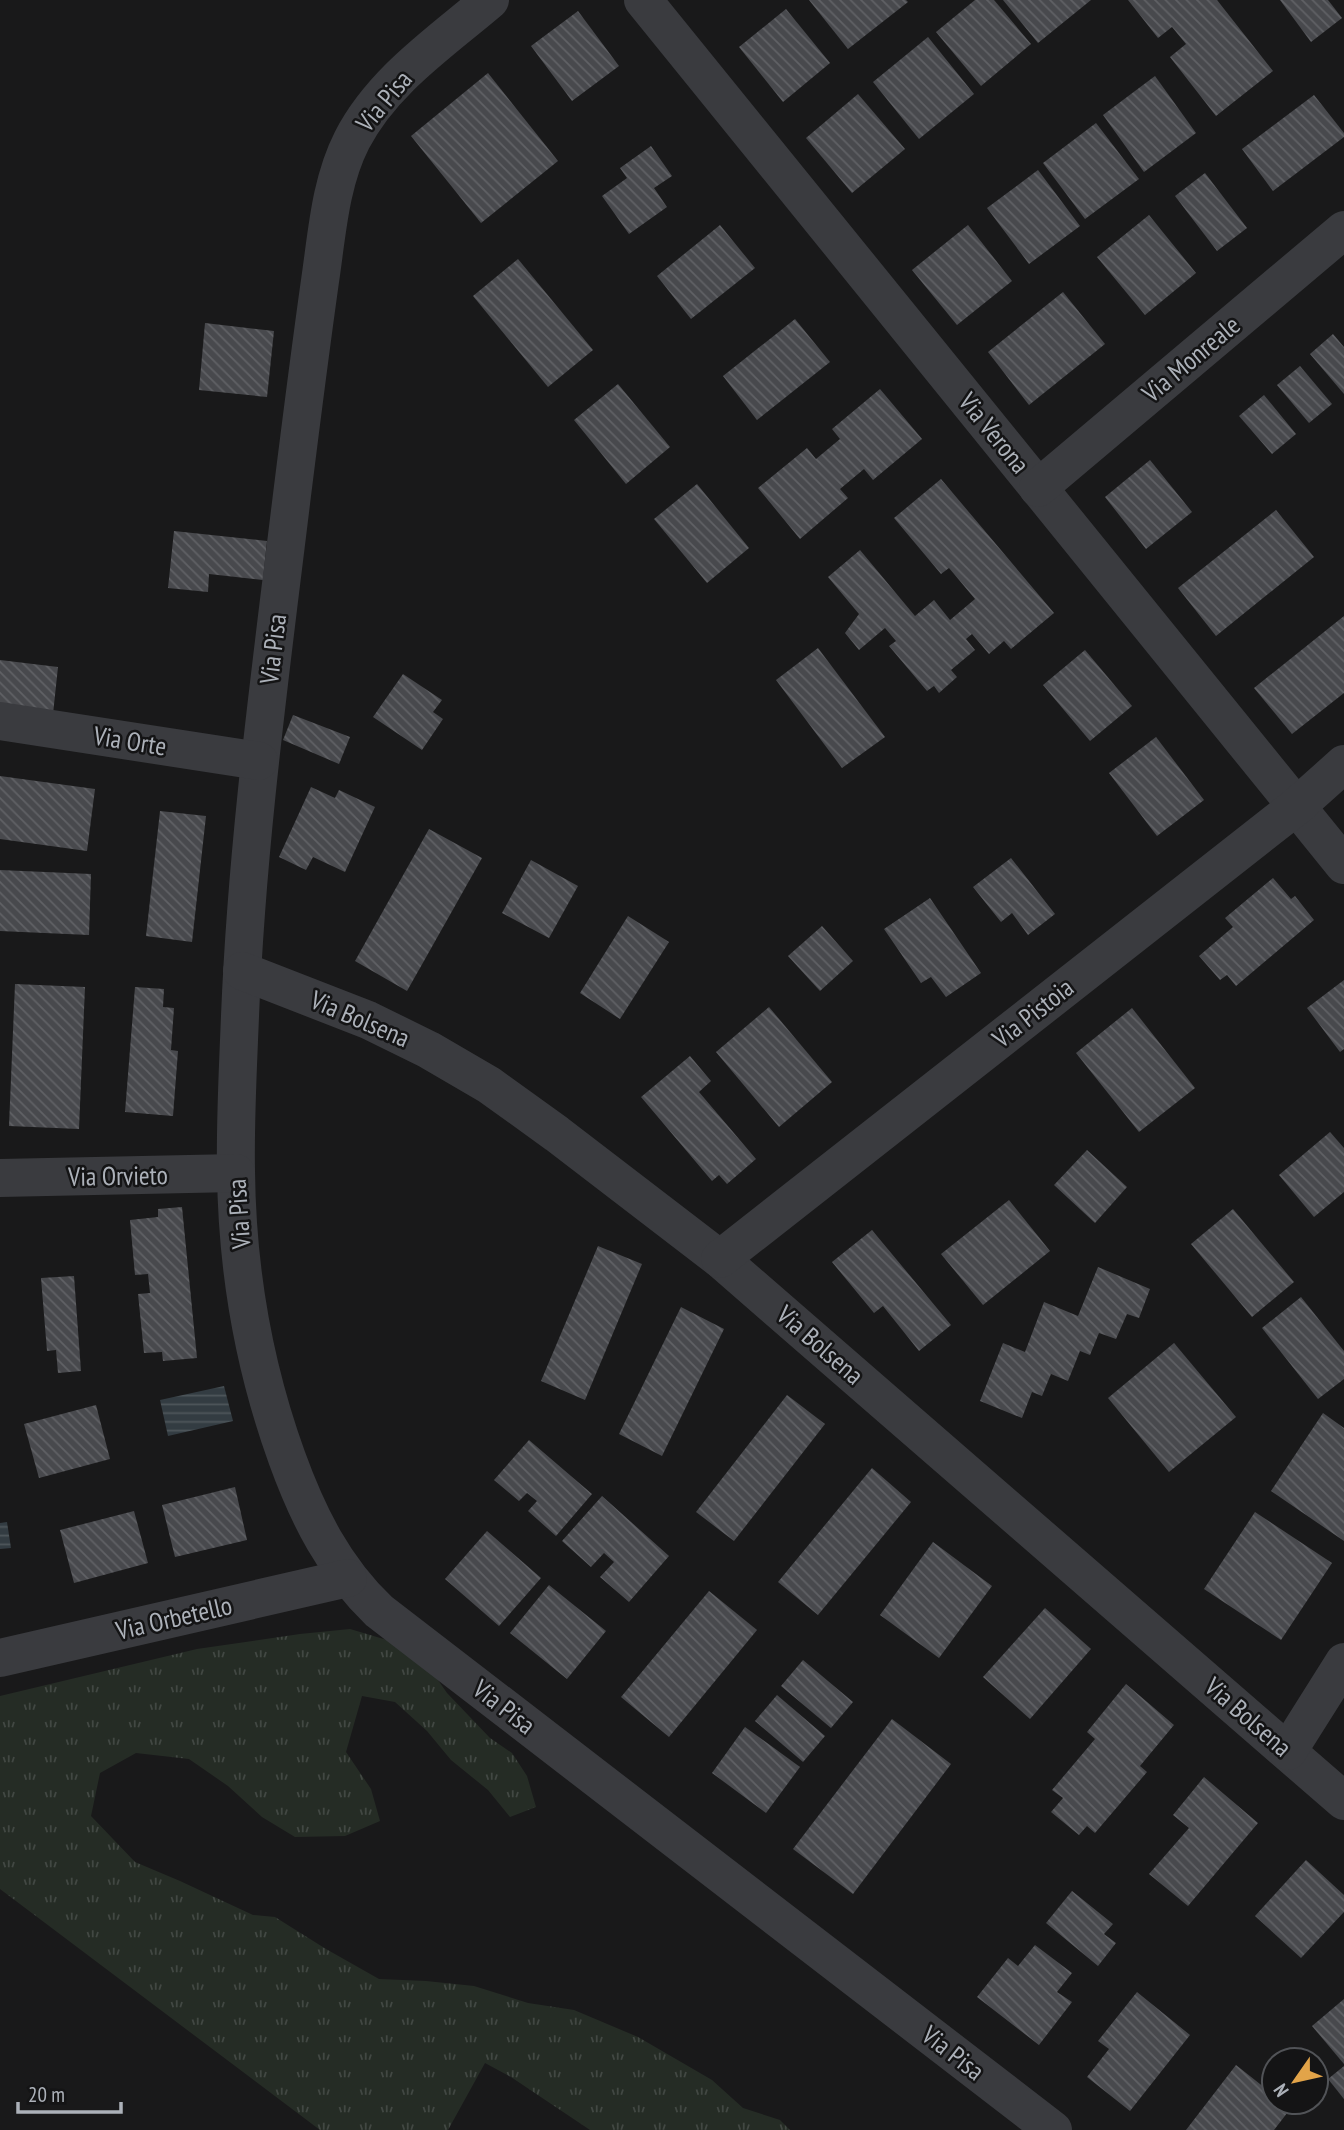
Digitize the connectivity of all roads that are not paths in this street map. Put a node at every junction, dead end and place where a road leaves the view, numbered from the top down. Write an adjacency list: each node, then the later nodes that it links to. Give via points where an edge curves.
1 (490, 0): 6 (street, Via Pisa, via 409,69 376,104 353,138 337,178 310,351)
2 (643, 0): 4 (street, Via Verona)
3 (1344, 230): 4 (street, Via Monreale)
4 (1038, 488): 8 (street, Via Verona)
5 (0, 721): 6 (street, Via Orte)
6 (259, 761): 10 (street, Via Pisa)
7 (1344, 764): 8 (street, Via Pistoia)
8 (1297, 806): 9 (street, Via Verona); 13 (street, Via Pistoia)
9 (1344, 866)
10 (242, 971): 11 (street, Via Pisa); 13 (street, Via Bolsena, via 368,1020 449,1061 530,1114)
11 (236, 1173): 12 (street, Via Orvieto); 14 (street, Via Pisa, via 248,1301 271,1408 308,1512)
12 (0, 1178)
13 (720, 1259): 17 (street, Via Bolsena)
14 (348, 1578): 15 (street, Via Orbetello); 19 (street, Via Pisa, via 393,1622)
15 (0, 1658)
16 (1344, 1662): 17 (street)
17 (1288, 1751): 18 (street, Via Bolsena)
18 (1344, 1801)
19 (1053, 2130)

